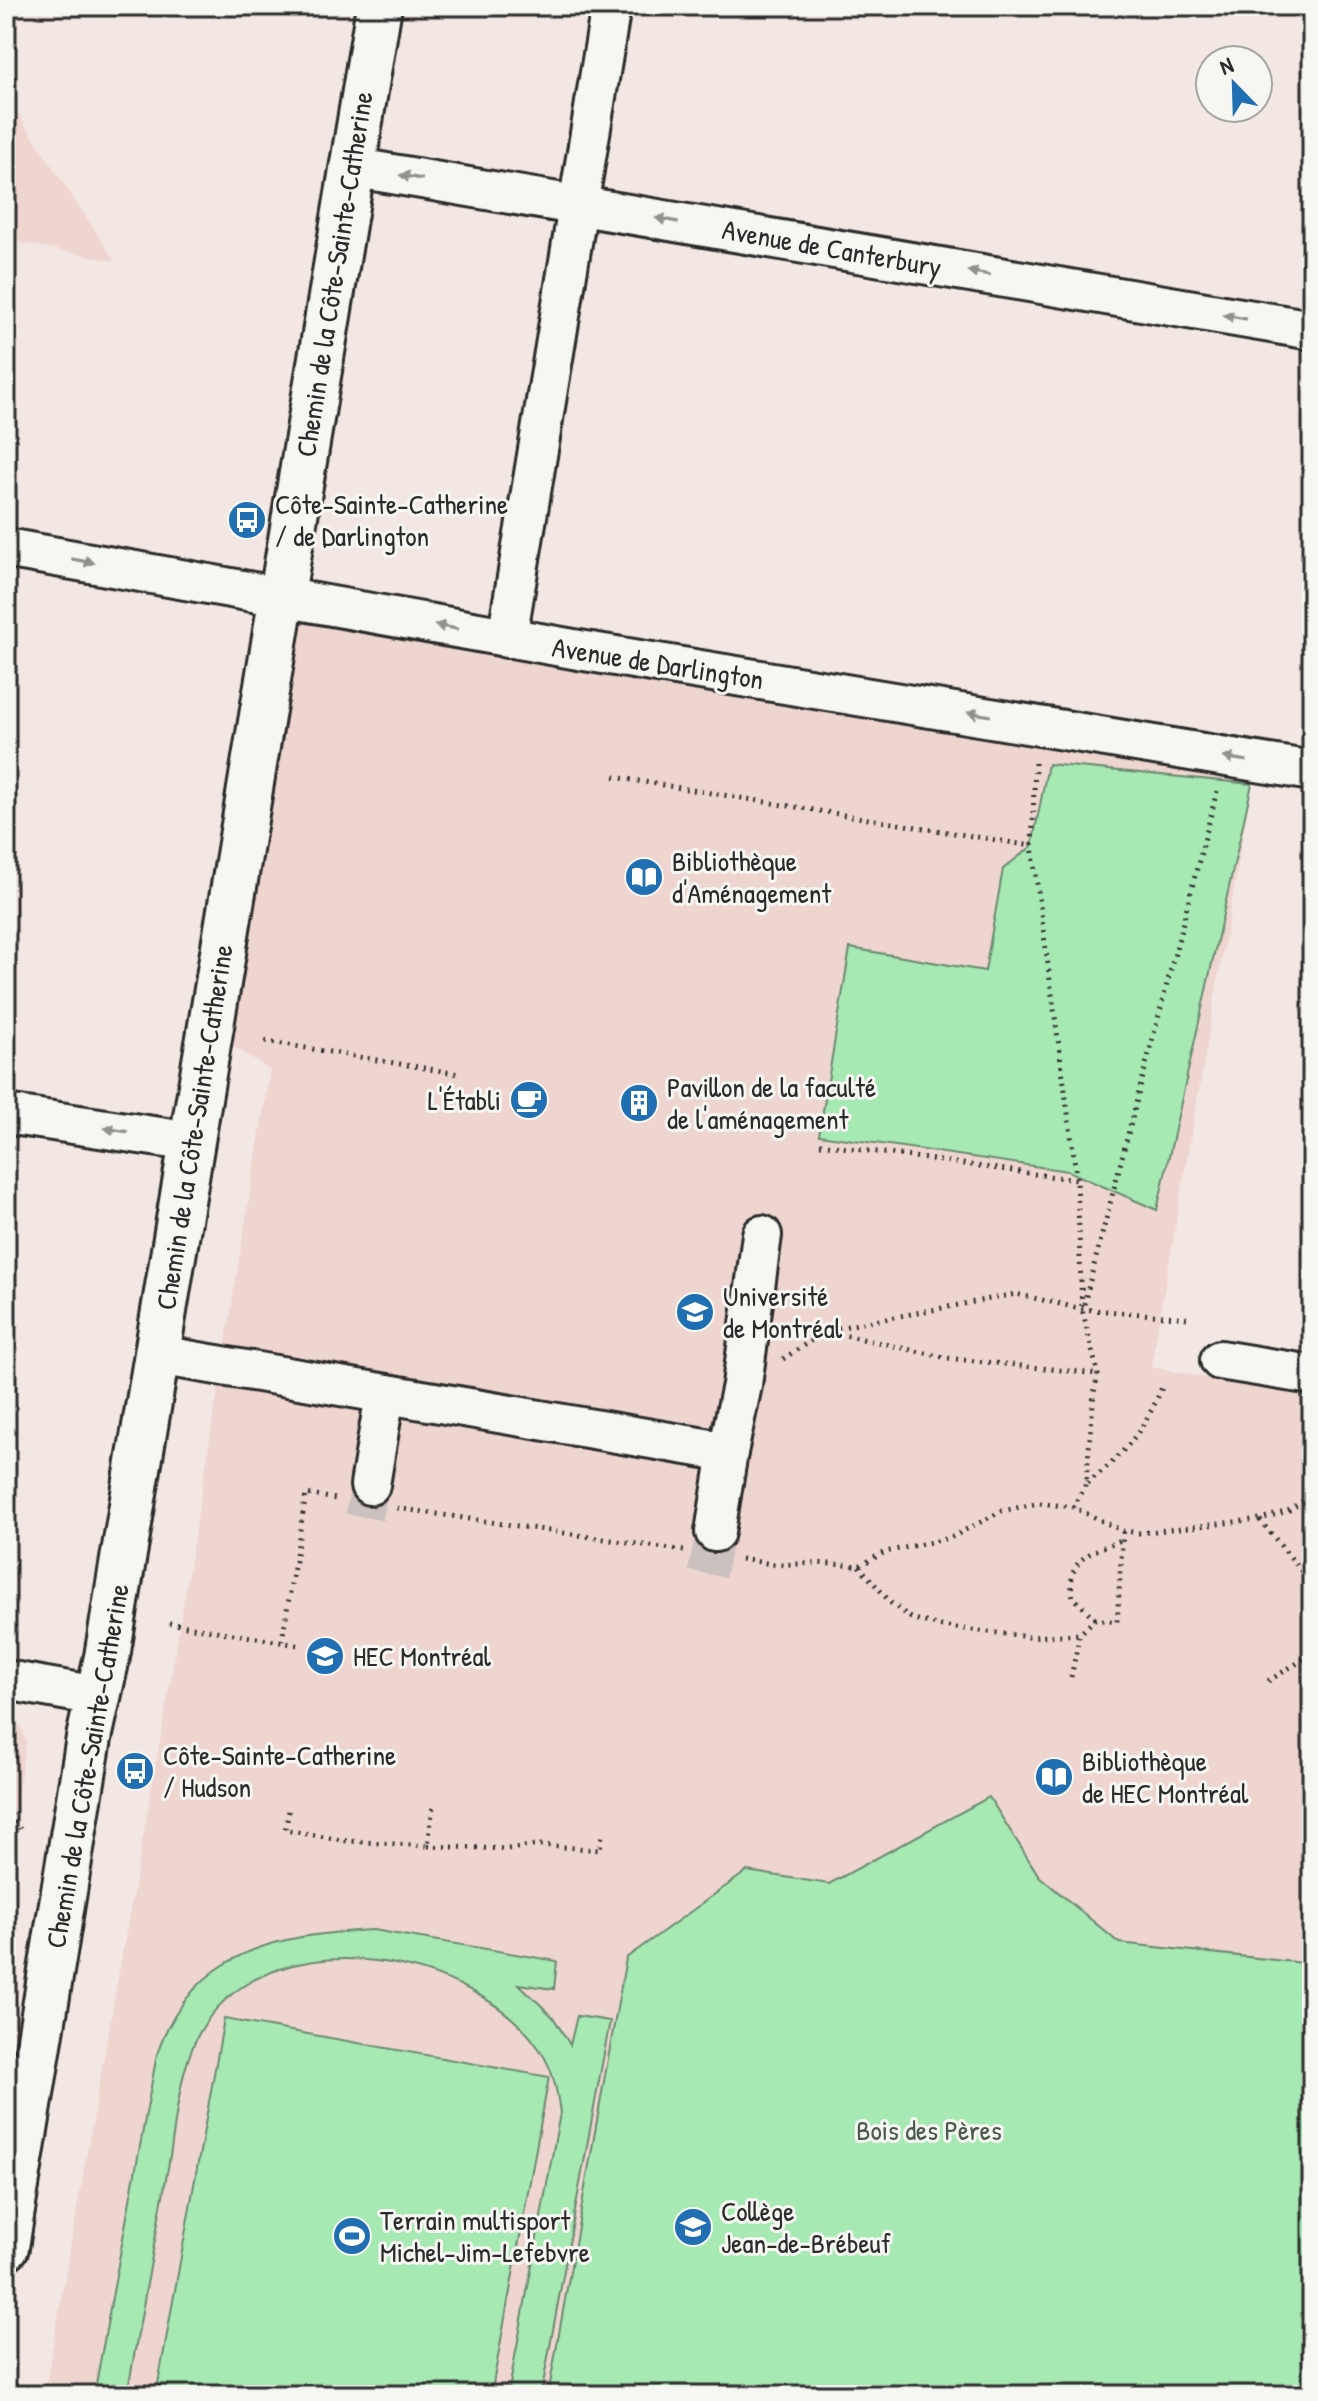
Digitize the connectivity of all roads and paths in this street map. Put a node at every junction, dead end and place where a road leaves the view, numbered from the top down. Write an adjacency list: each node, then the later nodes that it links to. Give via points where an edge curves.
1 (379, 6): 3 (main road, Chemin de la Côte-Sainte-Catherine)
2 (611, 6): 4 (street)
3 (351, 167): 4 (street, Avenue de Canterbury, one-way to 3); 7 (main road, Chemin de la Côte-Sainte-Catherine)
4 (578, 205): 5 (street, Avenue de Canterbury, one-way to 4); 8 (street)
5 (1312, 330)
6 (6, 548): 7 (street, Avenue de Darlington, one-way to 7)
7 (280, 597): 8 (street, Avenue de Darlington, one-way to 7); 17 (main road, Chemin de la Côte-Sainte-Catherine)
8 (507, 638): 10 (street, Avenue de Darlington, one-way to 8)
9 (1036, 754): 13 (path)
10 (1312, 771)
11 (614, 777): 13 (path)
12 (1219, 785): 21 (path)
13 (1032, 846): 19 (path)
14 (265, 1041): 15 (path)
15 (459, 1074)
16 (6, 1114): 17 (street, one-way to 16)
17 (193, 1142): 24 (main road, Chemin de la Côte-Sainte-Catherine)
18 (820, 1144): 19 (path)
19 (1077, 1180): 21 (path)
20 (762, 1235): 28 (street)
21 (1082, 1309): 22 (path); 23 (path, via 1016,1294); 26 (path)
22 (1189, 1318)
23 (827, 1330): 26 (path, via 947,1358); 28 (path)
24 (158, 1355): 30 (street); 49 (main road, Chemin de la Côte-Sainte-Catherine)
25 (1220, 1360): 27 (street)
26 (1098, 1374): 32 (path)
27 (1312, 1375)
28 (742, 1385): 31 (street)
29 (1162, 1387): 32 (path, via 1150,1417 1115,1462)
30 (385, 1394): 31 (street); 33 (street)
31 (728, 1452): 37 (street)
32 (1086, 1484): 34 (path)
33 (370, 1485)
34 (1073, 1507)
35 (1260, 1519): 40 (path)
36 (1123, 1531): 38 (path)
37 (715, 1532)
38 (1121, 1540): 41 (path, via 1117,1622); 41 (path, via 1084,1556 1071,1573 1073,1597)
39 (859, 1566): 43 (path, via 911,1618 1029,1637)
40 (1312, 1584)
41 (1095, 1619): 43 (path)
42 (169, 1623): 44 (path)
43 (1080, 1634): 46 (path)
44 (298, 1645)
45 (1312, 1659): 48 (path)
46 (1071, 1677)
47 (6, 1680): 49 (street)
48 (1268, 1681)
49 (97, 1696): 56 (main road, Chemin de la Côte-Sainte-Catherine)
50 (433, 1805): 55 (path)
51 (6, 1808): 53 (path)
52 (289, 1811): 55 (path, via 285,1830 347,1841)
53 (20, 1829)
54 (602, 1834): 55 (path, via 600,1850)
55 (428, 1846)
56 (12, 2172): 57 (main road, Chemin de la Côte-Sainte-Catherine)
57 (6, 2247)

